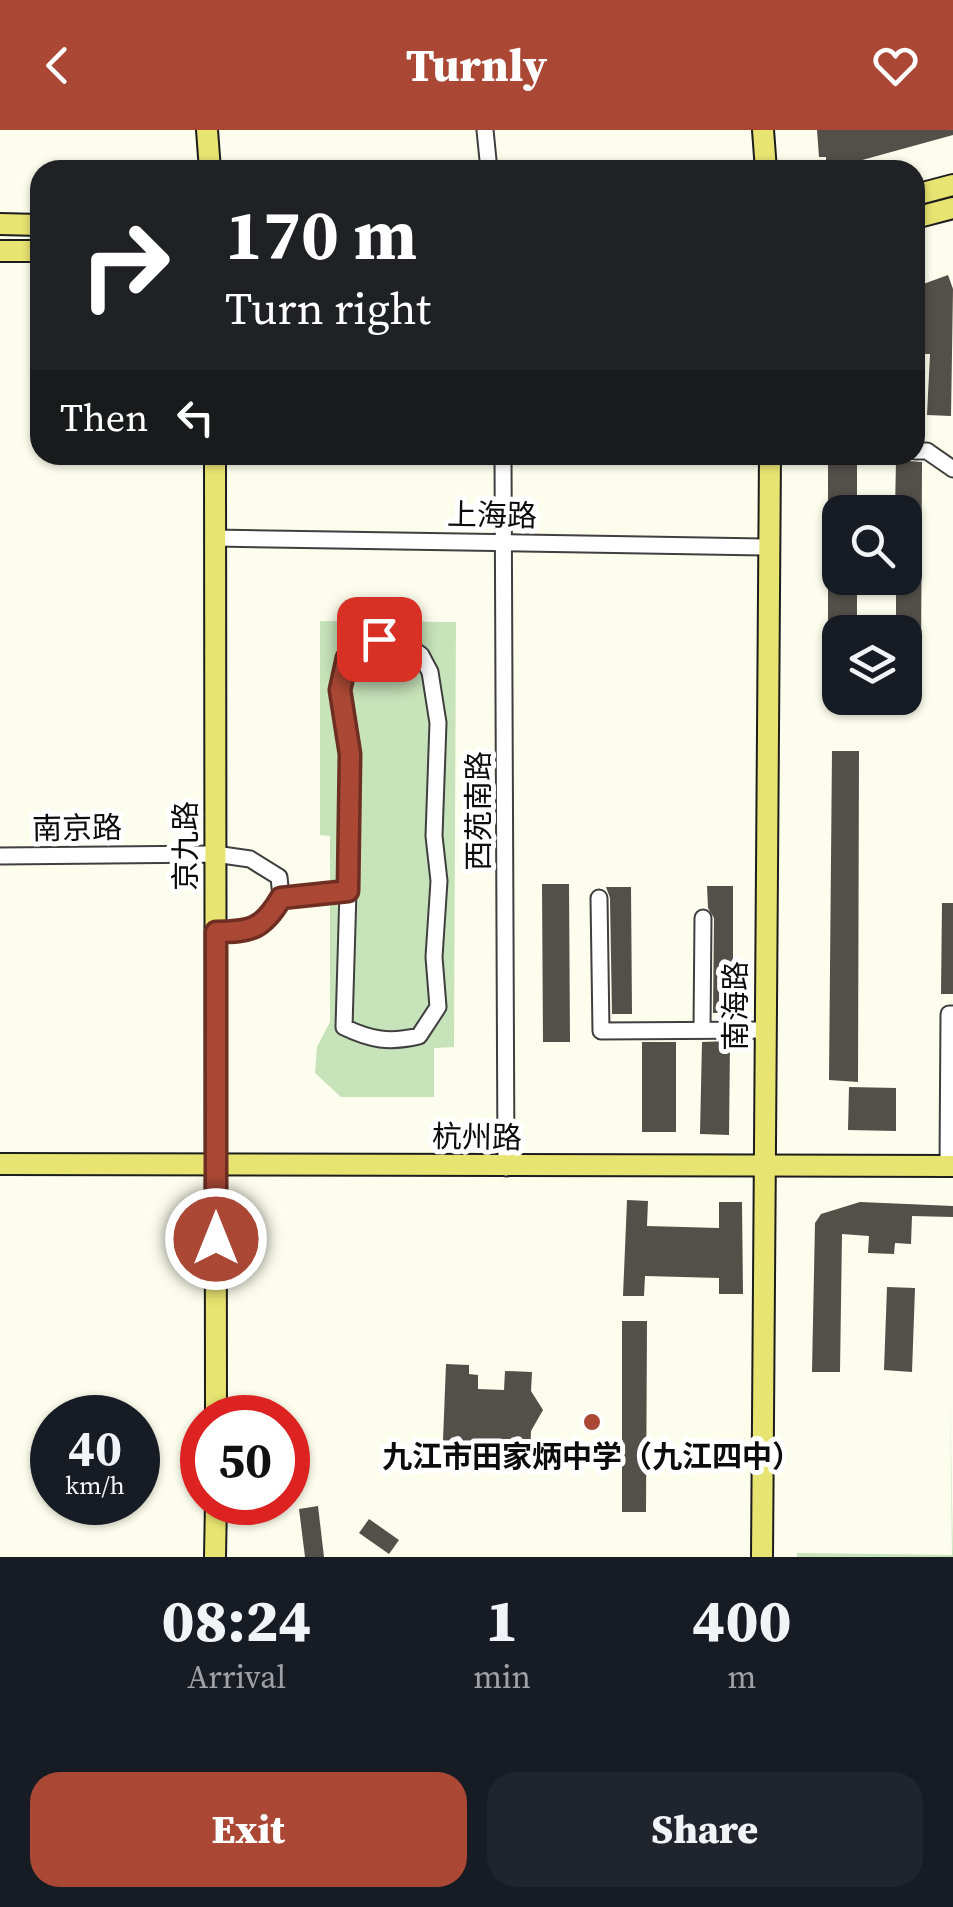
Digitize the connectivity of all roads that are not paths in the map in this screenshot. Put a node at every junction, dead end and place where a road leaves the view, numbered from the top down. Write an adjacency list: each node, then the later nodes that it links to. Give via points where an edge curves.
1 (206, 130): 4 (main road)
2 (485, 130): 5 (street)
3 (762, 130): 6 (main road)
4 (209, 160)
5 (487, 160)
6 (765, 160)
7 (953, 185): 8 (main road)
8 (925, 192)
9 (953, 208): 10 (main road)
10 (925, 215)
11 (0, 224): 12 (main road)
12 (30, 225)
13 (0, 251): 14 (main road)
14 (30, 251)
15 (925, 451): 19 (street)
16 (214, 465): 20 (main road, 京九路)
17 (503, 465): 21 (street, 西苑南路)
18 (770, 465): 22 (main road, 南海路)
19 (953, 469)
20 (215, 538): 21 (street, 上海路); 23 (main road, 京九路)
21 (505, 543): 22 (street, 上海路); 36 (street, 西苑南路)
22 (768, 547): 32 (main road, 南海路)
23 (215, 854): 24 (street, 南京路); 26 (street, 南京路, via 250,858 280,877); 29 (main road, 京九路)
24 (0, 856)
25 (348, 891): 25 (street, via 344,1026 393,1042 419,1036 438,1007 438,723 430,672 422,655 405,643 362,641 347,658 340,690 350,754); 26 (street)
26 (281, 898): 29 (street, via 266,924 250,932)
27 (599, 898): 31 (street, via 601,1031)
28 (702, 918): 31 (street)
29 (216, 932): 34 (main road, 京九路)
30 (953, 1014): 35 (street)
31 (702, 1030): 32 (street)
32 (765, 1030): 37 (main road, 南海路)
33 (0, 1164): 34 (main road, 杭州路)
34 (216, 1165): 36 (main road, 杭州路); 38 (main road, 京九路)
35 (950, 1166): 37 (main road, 杭州路)
36 (506, 1168): 37 (main road, 杭州路)
37 (764, 1168): 41 (main road, 南海路)
38 (216, 1395)
39 (216, 1525): 40 (main road)
40 (216, 1557)
41 (762, 1557)

